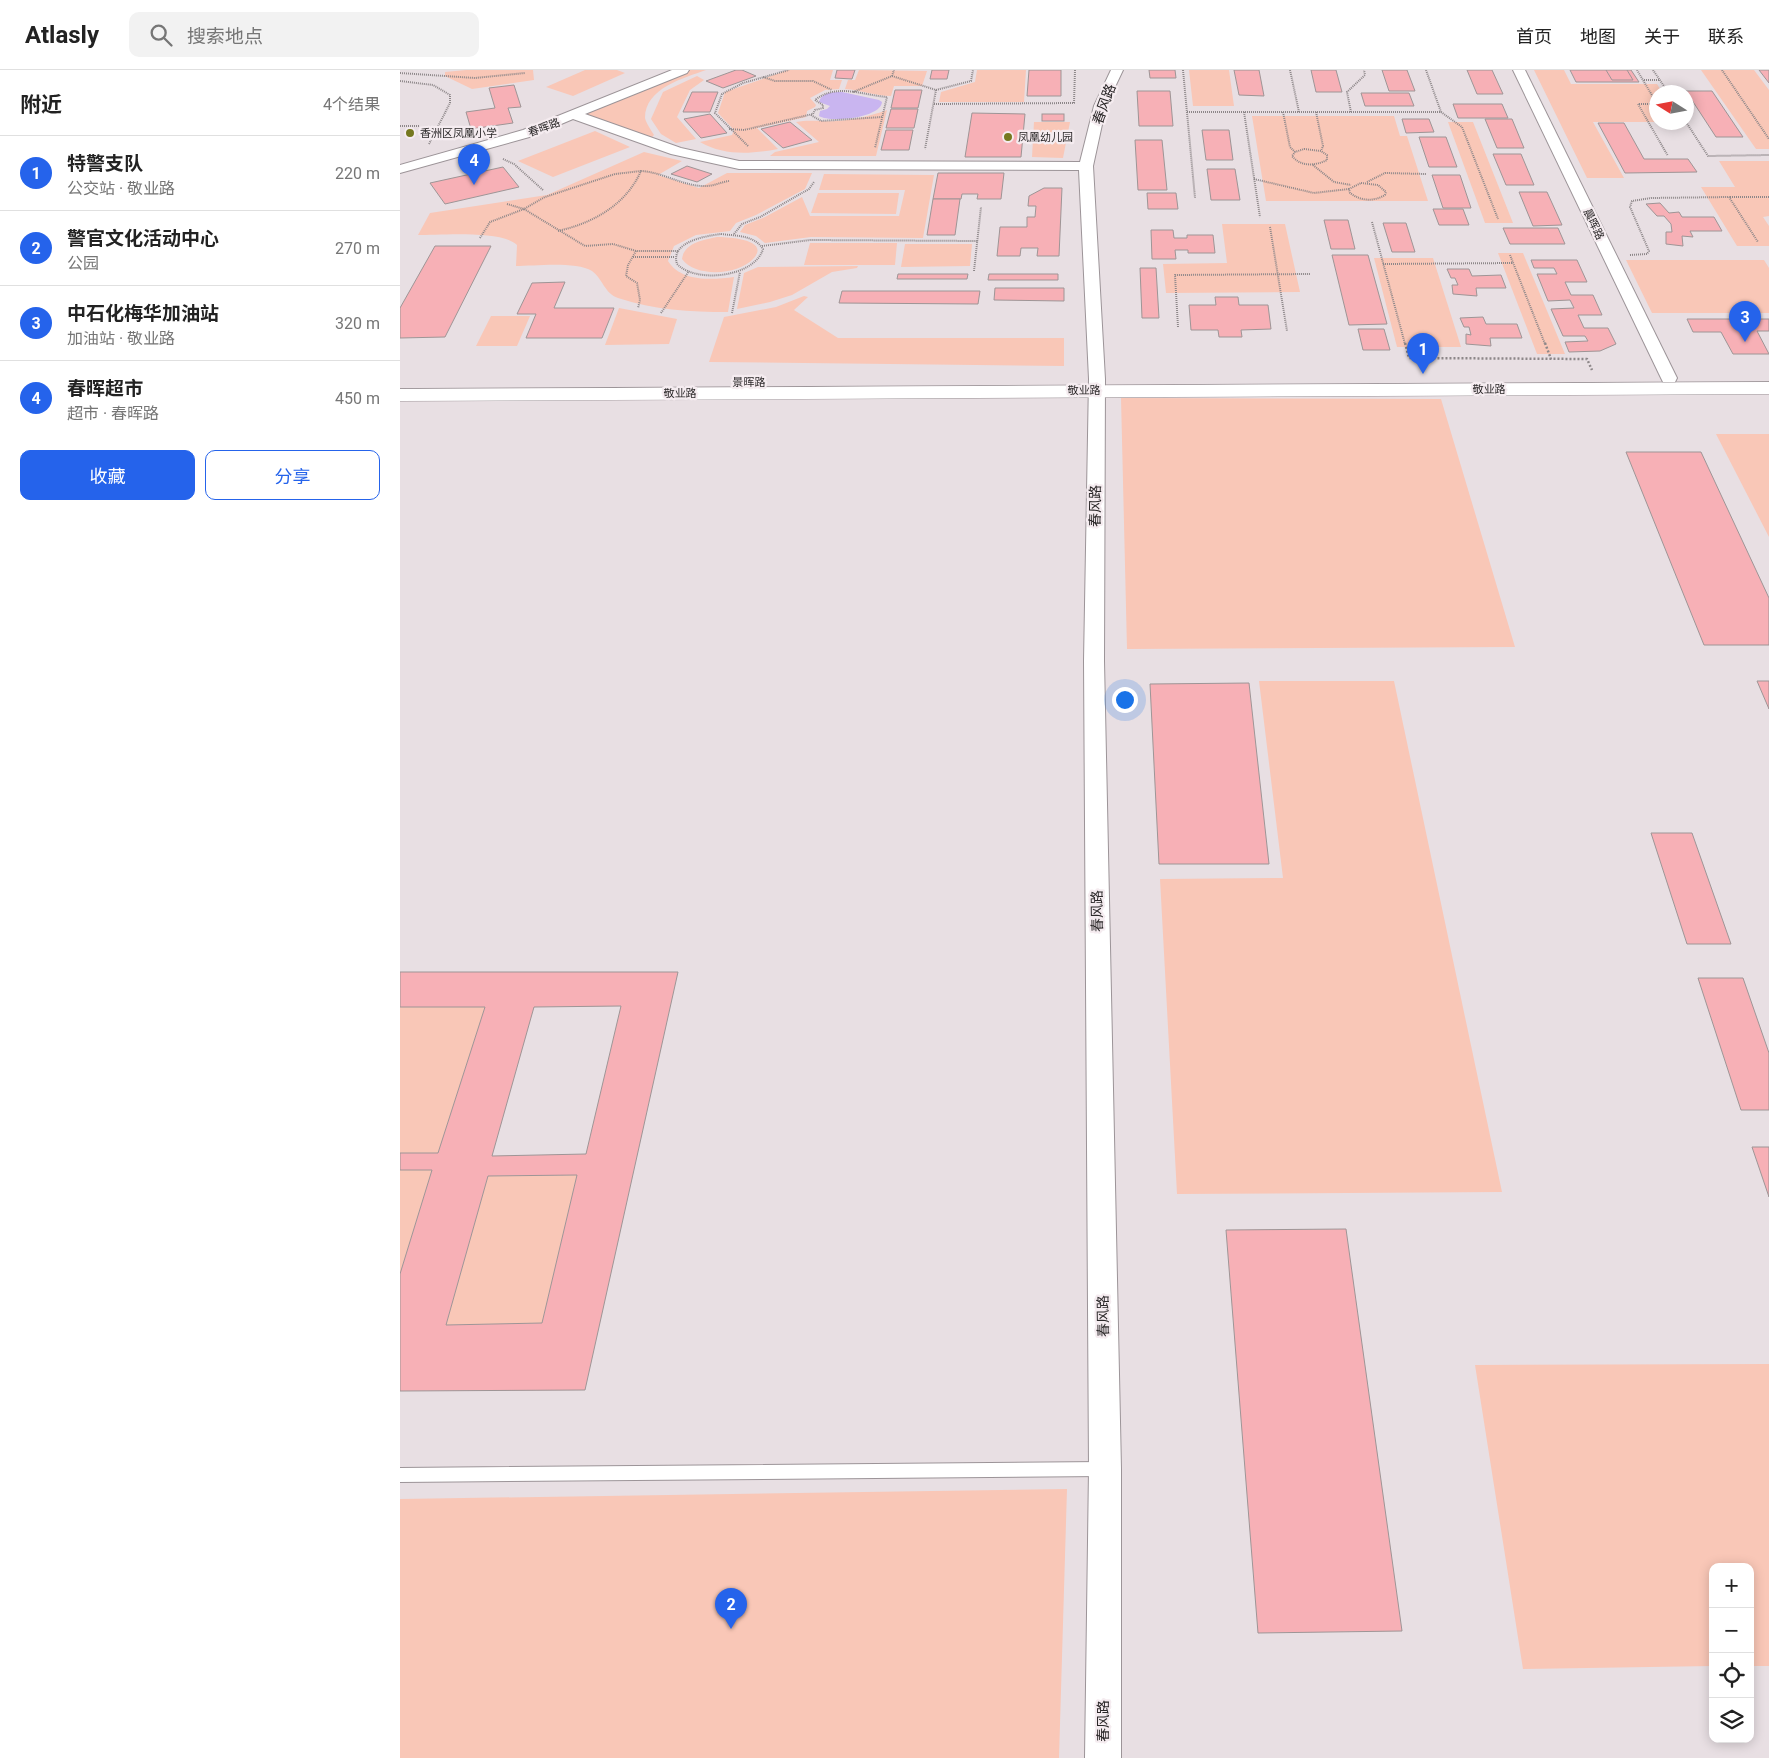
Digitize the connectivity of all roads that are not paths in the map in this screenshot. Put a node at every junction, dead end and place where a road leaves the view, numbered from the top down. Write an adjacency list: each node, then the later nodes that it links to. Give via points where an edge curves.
1 (683, 70): 4 (street, 春晖路)
2 (1117, 70): 5 (street, 春风路, via 1100,106)
3 (1519, 70): 8 (street, 晨晖路)
4 (574, 115): 5 (street, via 677,151 739,165); 6 (street, 春晖路, via 528,133)
5 (1086, 166): 10 (street, 春风路)
6 (400, 169)
7 (1769, 377): 8 (main road, 敬业路)
8 (1669, 378): 10 (main road, 敬业路)
9 (400, 382): 10 (main road, 景晖路)
10 (1097, 385): 11 (main road, 敬业路); 12 (main road, 敬业路); 13 (street, 春风路, via 1094,661)
11 (1769, 388)
12 (400, 395)
13 (1105, 1469): 14 (lane); 15 (street, 春风路)
14 (400, 1474)
15 (1103, 1758)

